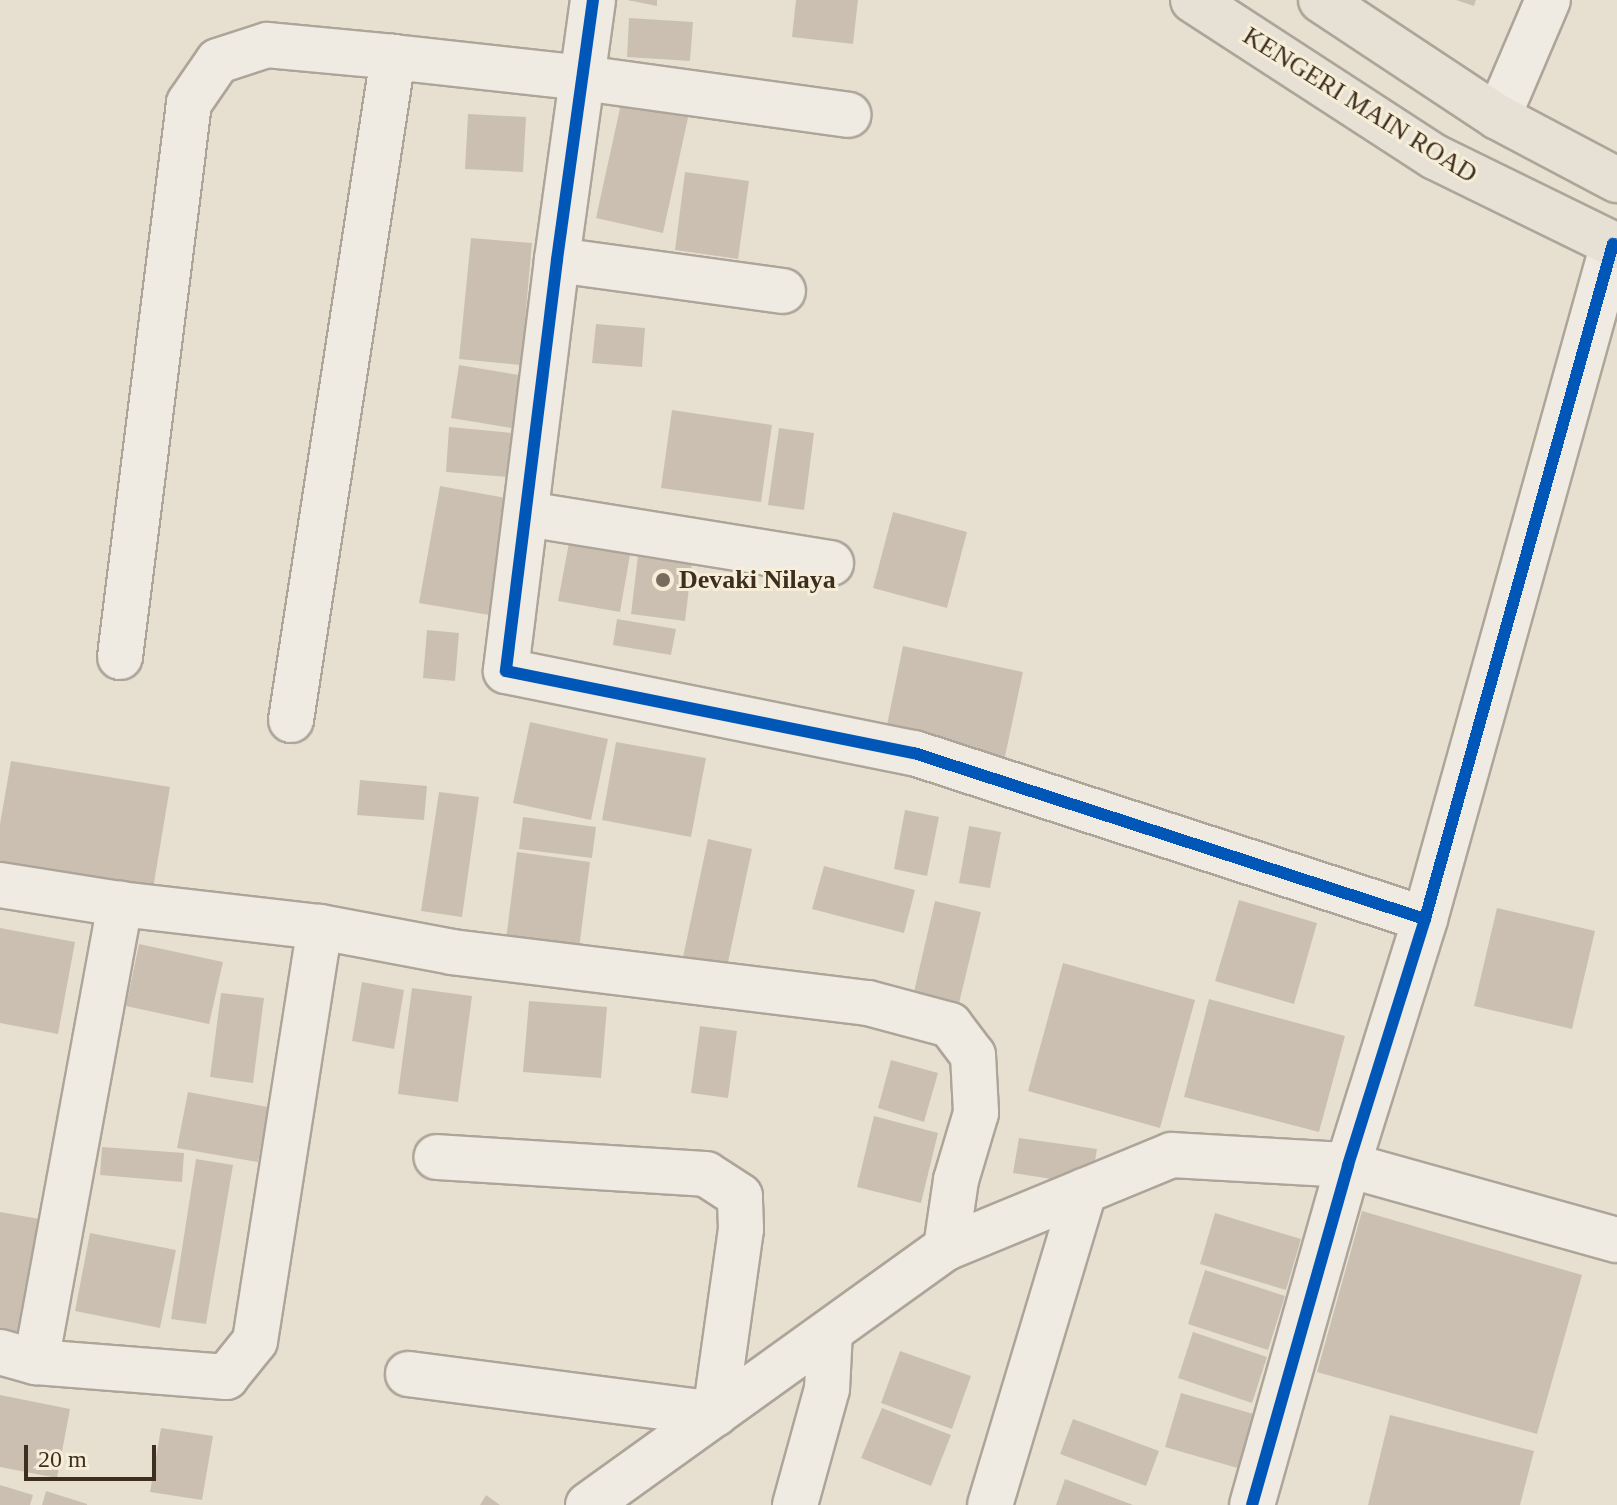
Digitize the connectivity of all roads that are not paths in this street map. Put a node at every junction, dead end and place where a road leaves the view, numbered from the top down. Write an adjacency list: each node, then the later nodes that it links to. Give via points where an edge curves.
1 (593, 0): 6 (street)
2 (1193, 0): 10 (main road, KENGERI MAIN ROAD, via 1435,157)
3 (1321, 0): 8 (main road)
4 (1548, 0): 8 (street)
5 (393, 57): 6 (street); 15 (street, via 267,45 218,61 189,103); 16 (street)
6 (583, 78): 7 (street); 11 (street)
7 (848, 115)
8 (1498, 117): 9 (main road)
9 (1617, 180)
10 (1615, 245): 19 (street)
11 (557, 260): 12 (street); 13 (street)
12 (783, 291)
13 (527, 514): 14 (street); 19 (street, via 506,671 914,753)
14 (831, 563)
15 (120, 657)
16 (291, 720)
17 (0, 885): 18 (street)
18 (120, 904): 20 (street); 27 (street)
19 (1425, 919): 22 (street)
20 (320, 927): 25 (street, via 452,952 868,1003 950,1025 973,1055 976,1113 956,1180); 27 (street, via 255,1341 226,1377)
21 (437, 1157): 29 (street, via 706,1174 740,1196 741,1229)
22 (1348, 1165): 23 (street, via 1172,1155); 24 (street); 33 (street)
23 (1084, 1191): 25 (street); 32 (street)
24 (1617, 1240)
25 (946, 1248): 26 (street)
26 (830, 1332): 29 (street); 31 (street, via 827,1389)
27 (18, 1357)
28 (408, 1374): 29 (street)
29 (715, 1414): 30 (street)
30 (588, 1505)
31 (795, 1505)
32 (990, 1505)
33 (1252, 1505)

